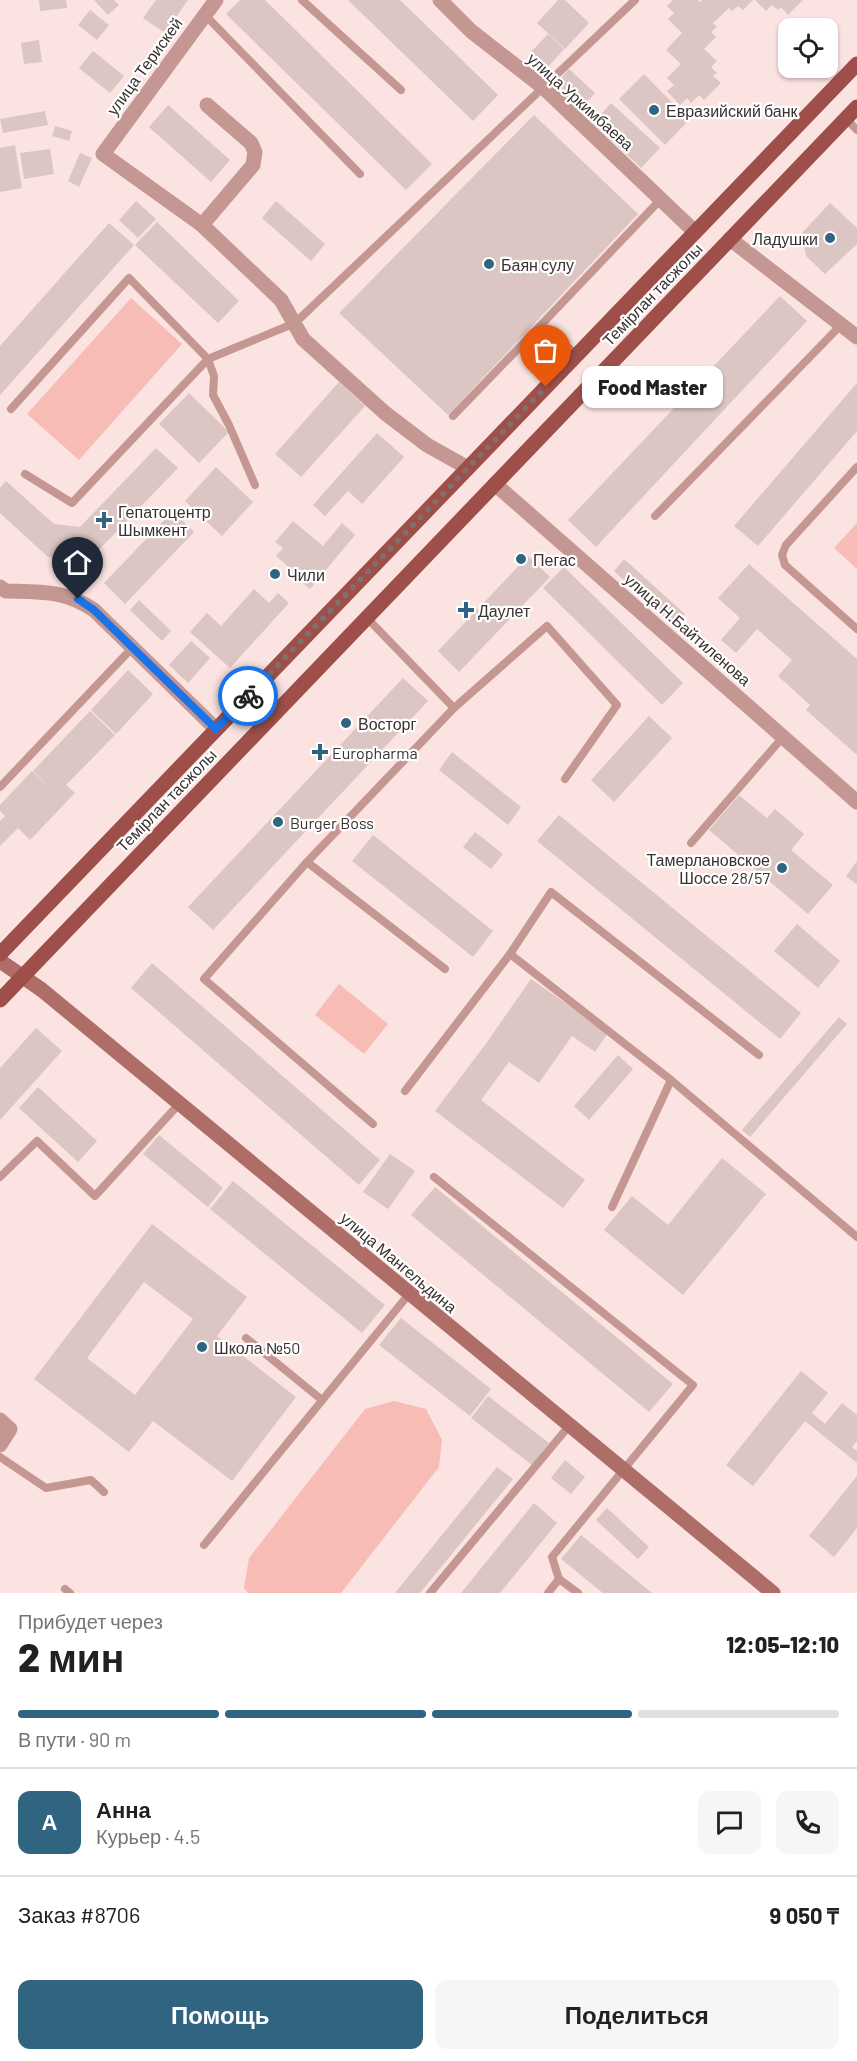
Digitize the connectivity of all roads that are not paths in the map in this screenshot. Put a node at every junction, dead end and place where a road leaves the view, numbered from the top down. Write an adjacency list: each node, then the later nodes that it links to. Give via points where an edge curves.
1 (216, 0): 5 (street, улица Терискей)
2 (302, 0): 8 (lane)
3 (440, 0): 7 (street, улица Уркимбаева, via 471,31)
4 (635, 0): 7 (lane)
5 (204, 14): 12 (lane); 14 (street, улица Терискей, via 103,154)
6 (857, 64): 15 (main road, Темірлан тасжолы)
7 (544, 88): 13 (street, улица Уркимбаева); 17 (lane)
8 (401, 90)
9 (207, 105): 14 (street, via 251,143 255,152 253,165)
10 (857, 107): 11 (main road, Темірлан тасжолы)
11 (851, 124): 16 (main road, Темірлан тасжолы)
12 (360, 174)
13 (661, 199): 15 (street, улица Уркимбаева); 18 (lane)
14 (202, 225): 17 (street, via 281,300)
15 (695, 232): 21 (main road, Темірлан тасжолы)
16 (730, 239): 19 (street); 28 (main road, Темірлан тасжолы)
17 (295, 323): 22 (lane); 26 (street, via 303,339 385,413 427,445)
18 (541, 325): 21 (lane); 24 (lane)
19 (841, 325): 20 (street); 30 (lane)
20 (857, 337)
21 (577, 355): 26 (main road, Темірлан тасжолы)
22 (208, 358): 23 (lane, via 129,278); 27 (lane, via 72,503); 29 (lane, via 214,376 213,395)
23 (11, 409)
24 (453, 416)
25 (857, 467): 33 (lane, via 786,545 782,555 785,565)
26 (468, 468): 36 (main road, Темірлан тасжолы)
27 (25, 474)
28 (495, 484): 32 (main road, Темірлан тасжолы); 37 (street, улица Н.Байтиленова)
29 (255, 485)
30 (655, 516)
31 (0, 587): 34 (street, via 6,591 51,592 78,599)
32 (366, 618): 35 (lane); 47 (main road, Темірлан тасжолы)
33 (857, 629)
34 (133, 647): 36 (street); 39 (lane)
35 (454, 708): 38 (lane, via 547,626 617,705); 42 (lane)
36 (216, 729): 43 (main road, Темірлан тасжолы)
37 (783, 737): 40 (street, улица Н.Байтиленова); 41 (lane)
38 (565, 779)
39 (0, 787)
40 (857, 802)
41 (691, 843)
42 (307, 862): 46 (lane); 53 (lane, via 204,979)
43 (0, 954)
44 (510, 954): 49 (lane, via 551,892); 50 (lane); 51 (lane)
45 (0, 961): 47 (street, улица Мангельдина)
46 (445, 969)
47 (23, 976): 48 (main road, Темірлан тасжолы); 52 (street, улица Мангельдина)
48 (0, 1000)
49 (759, 1054)
50 (672, 1080): 56 (lane); 57 (lane)
51 (405, 1091)
52 (179, 1104): 54 (lane, via 95,1196 37,1141); 58 (street, улица Мангельдина)
53 (373, 1124)
54 (0, 1177)
55 (434, 1177): 65 (lane, via 693,1385)
56 (612, 1207)
57 (857, 1237)
58 (409, 1294): 60 (lane); 62 (street, улица Мангельдина)
59 (246, 1338): 60 (lane)
60 (322, 1400): 67 (lane)
61 (0, 1420): 63 (street, via 10,1429)
62 (569, 1426): 65 (street, улица Мангельдина); 69 (lane)
63 (0, 1445)
64 (0, 1457): 66 (lane, via 46,1488 91,1480)
65 (624, 1470): 68 (lane, via 552,1557); 72 (street, улица Мангельдина)
66 (104, 1492)
67 (204, 1545)
68 (559, 1579): 70 (lane); 71 (lane)
69 (430, 1593)
70 (548, 1593)
71 (578, 1593)
72 (773, 1593)

